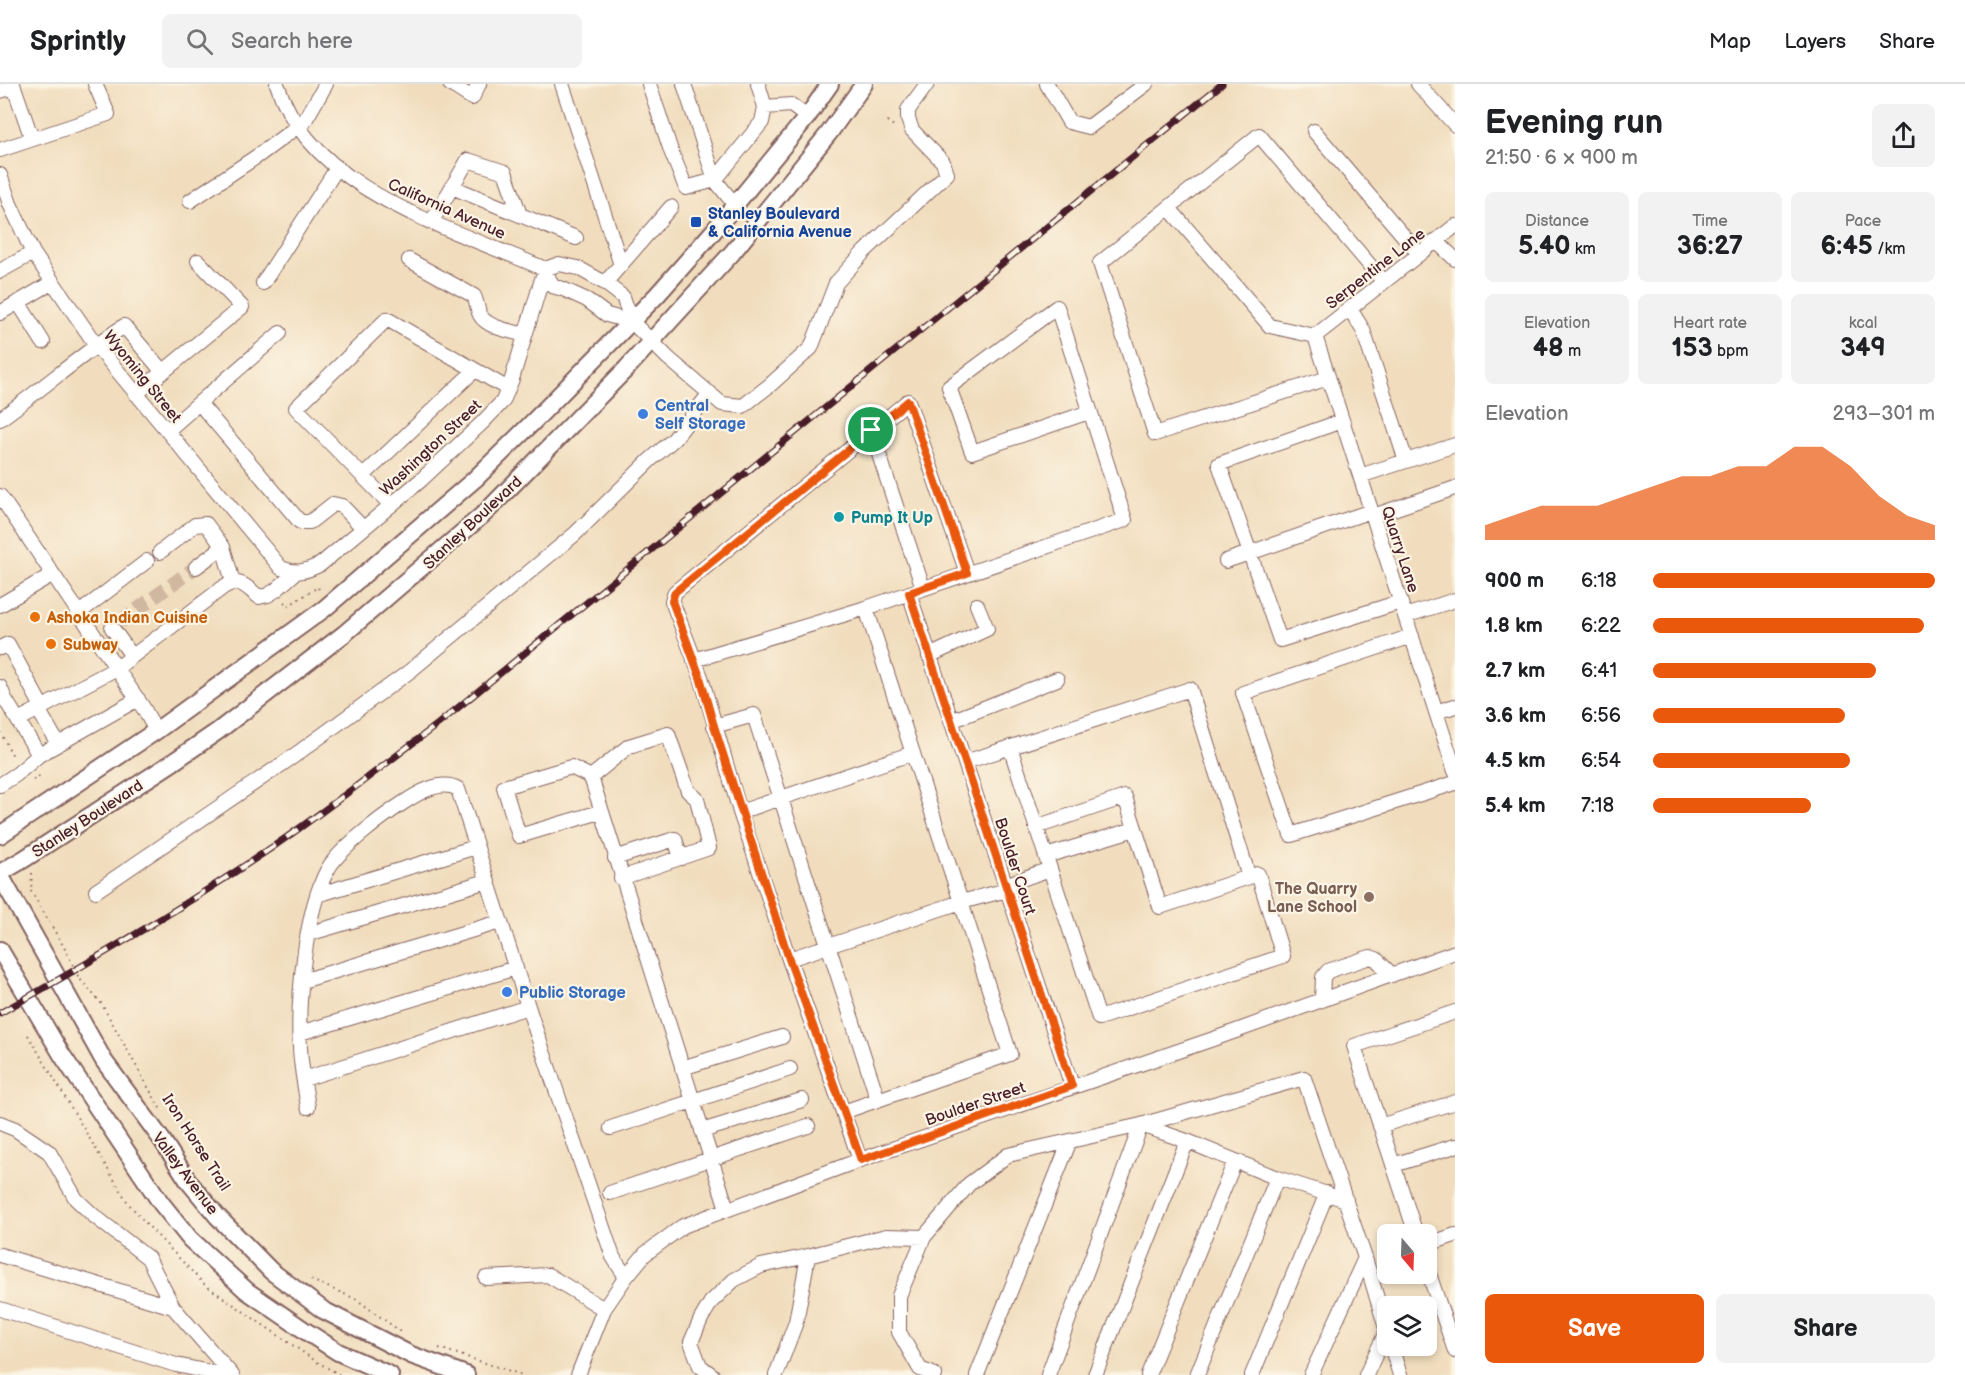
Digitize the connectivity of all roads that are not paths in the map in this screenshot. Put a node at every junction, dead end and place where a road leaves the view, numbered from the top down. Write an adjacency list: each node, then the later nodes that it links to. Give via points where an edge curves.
1 (95, 84): 23 (street, via 108,114)
2 (277, 84): 20 (street, California Avenue, via 283,104)
3 (326, 84): 20 (street)
4 (450, 84): 5 (street, via 472,98)
5 (479, 84)
6 (562, 84): 43 (street)
7 (649, 84): 27 (street, via 686,188)
8 (684, 84): 27 (street)
9 (758, 84): 17 (street)
10 (830, 84): 18 (main road, Stanley Boulevard)
11 (864, 84): 22 (main road, Stanley Boulevard)
12 (927, 84): 64 (street, California Avenue, via 908,110 908,119 912,130 943,162 946,174 836,283 811,348 743,406 722,404)
13 (1047, 84): 14 (street, via 1069,122 1089,127)
14 (1146, 84)
15 (1418, 84): 19 (street)
16 (0, 91): 23 (street, via 14,87)
17 (765, 107): 18 (street, via 791,105); 27 (street, via 762,122)
18 (807, 117): 22 (main road); 30 (main road, Stanley Boulevard)
19 (1455, 125)
20 (299, 127): 25 (street, California Avenue); 29 (street)
21 (1314, 131): 39 (street)
22 (829, 133): 57 (main road, Stanley Boulevard, via 732,253)
23 (32, 139): 24 (street)
24 (0, 150)
25 (337, 168): 34 (street, California Avenue, via 392,204); 49 (street)
26 (0, 175): 38 (street, Wyoming Street)
27 (716, 180): 30 (street)
28 (452, 187): 33 (street); 33 (street, via 468,160 505,172); 34 (street)
29 (190, 201)
30 (735, 205): 53 (main road, Stanley Boulevard)
31 (671, 207): 43 (street)
32 (1169, 208): 47 (street, via 1259,135); 56 (street, via 1270,326); 62 (street, via 1100,263 1155,434)
33 (520, 215): 36 (street)
34 (432, 221): 44 (street, California Avenue)
35 (1455, 226): 37 (street, Serpentine Lane)
36 (576, 238)
37 (1436, 241): 39 (street, Serpentine Lane); 40 (street)
38 (33, 253): 45 (street); 46 (street, Wyoming Street)
39 (1419, 254): 47 (street, Serpentine Lane)
40 (1455, 259)
41 (409, 260): 55 (street, via 474,296 480,315 489,323)
42 (198, 261): 61 (street, via 242,307)
43 (621, 265): 48 (street)
44 (545, 269): 48 (street, California Avenue, via 559,264 578,268); 53 (street, California Avenue, via 552,286 587,300 607,315); 55 (street, Washington Street)
45 (0, 271)
46 (53, 282): 50 (street); 59 (street, Wyoming Street)
47 (1384, 282): 51 (street, Serpentine Lane)
48 (605, 283): 53 (street, California Avenue, via 623,297)
49 (263, 284)
50 (18, 302): 52 (street); 58 (street)
51 (1350, 309): 56 (street, Serpentine Lane); 73 (street, via 1362,330)
52 (0, 313)
53 (632, 322): 57 (street, California Avenue); 116 (main road, Stanley Boulevard, via 475,478 380,562 324,609)
54 (280, 333): 66 (street)
55 (525, 335): 63 (street, Washington Street)
56 (1315, 336): 62 (street, Quarry Lane)
57 (651, 341): 64 (street, California Avenue); 137 (main road, Stanley Boulevard, via 486,512 344,634 218,731)
58 (43, 342)
59 (96, 345): 61 (street, via 124,326); 65 (street, Wyoming Street); 68 (street)
60 (474, 370): 63 (street); 74 (street); 74 (street, via 387,319 296,408)
61 (163, 372): 65 (street)
62 (1329, 378): 69 (street, Quarry Lane)
63 (508, 389): 78 (street, Washington Street, via 503,401 482,423)
64 (710, 393): 142 (street, via 674,439 575,534 410,671)
65 (136, 394): 71 (street, Wyoming Street)
66 (199, 403): 71 (street); 80 (street, via 300,522 310,522 333,504 342,506)
67 (1089, 412): 67 (street, via 1057,307 949,387 972,452); 88 (street, via 1125,520)
68 (0, 419)
69 (1342, 421): 75 (street, Quarry Lane); 83 (street, via 1219,464)
70 (871, 430): 88 (street, via 908,401); 91 (street); 105 (street, via 675,592 672,601)
71 (167, 431): 87 (street, Wyoming Street, via 280,568)
72 (1455, 445): 73 (street)
73 (1406, 461): 75 (street)
74 (363, 476): 78 (street)
75 (1360, 476): 79 (street, Quarry Lane)
76 (1455, 488): 79 (street)
77 (0, 496): 89 (street)
78 (391, 505): 80 (street, Washington Street)
79 (1372, 514): 83 (street); 94 (street, Quarry Lane)
80 (363, 528): 87 (street, Washington Street, via 321,564)
81 (223, 547): 82 (street, via 206,524 195,525); 86 (street); 90 (street)
82 (160, 552)
83 (1250, 553): 85 (street); 94 (street, via 1280,640)
84 (147, 561): 98 (street)
85 (1226, 561)
86 (196, 567)
87 (295, 573): 90 (street, Washington Street, via 276,590 259,597 240,582)
88 (967, 573): 91 (street)
89 (53, 574): 95 (street); 98 (street)
90 (233, 582): 103 (street)
91 (923, 588): 92 (street)
92 (909, 593): 97 (street); 104 (street, Boulder Court)
93 (1455, 600): 99 (street)
94 (1400, 602): 99 (street, Quarry Lane)
95 (0, 604)
96 (977, 605): 104 (street, via 987,629)
97 (866, 608): 105 (street); 120 (street)
98 (80, 613): 101 (street)
99 (1405, 616): 100 (street, Quarry Lane)
100 (1412, 636): 112 (street, Quarry Lane); 125 (street, via 1243,693 1291,835)
101 (97, 639): 103 (street, via 116,625); 106 (street)
102 (0, 648): 111 (street, via 8,644)
103 (132, 656): 106 (street)
104 (929, 656): 114 (street, Boulder Court)
105 (694, 660): 115 (street)
106 (117, 668): 109 (street); 111 (street)
107 (1057, 680): 114 (street)
108 (0, 687): 113 (street)
109 (138, 699): 116 (street); 117 (street)
110 (1455, 706): 112 (street)
111 (40, 708): 113 (street); 117 (street)
112 (1436, 712): 119 (street, Quarry Lane)
113 (18, 720): 121 (street)
114 (951, 721): 122 (street, Boulder Court)
115 (714, 726): 127 (street, via 754,715); 129 (street)
116 (156, 731): 132 (main road, Stanley Boulevard)
117 (58, 744): 121 (street)
118 (1010, 747): 122 (street); 130 (street); 138 (street, via 1190,689)
119 (1452, 751): 123 (street, Quarry Lane)
120 (913, 753): 127 (street); 144 (street)
121 (39, 755): 126 (street)
122 (965, 762): 141 (street, Boulder Court)
123 (1455, 771)
124 (591, 777): 128 (street); 128 (street, via 571,767 504,787 519,836); 135 (street, via 629,746 669,734 688,791 697,799 709,848)
125 (1455, 783)
126 (0, 785)
127 (781, 799): 129 (street); 147 (street)
128 (600, 812): 134 (street)
129 (741, 812): 150 (street)
130 (1036, 827): 131 (street, via 1125,797); 136 (street)
131 (1136, 829): 136 (street); 138 (street, via 1160,907)
132 (0, 835)
133 (476, 847): 140 (street); 143 (street); 143 (street, via 458,789 451,784 440,785 392,810 339,854)
134 (615, 858): 135 (street, via 675,839); 139 (street)
135 (681, 858): 139 (street)
136 (1048, 862): 138 (street, via 1099,1018 1283,956 1258,874); 141 (street)
137 (0, 874): 209 (main road, Valley Avenue, via 104,1061 217,1216 271,1271 323,1310 411,1355)
138 (1250, 877)
139 (621, 878): 159 (street)
140 (487, 881): 145 (street); 146 (street)
141 (1006, 887): 144 (street); 162 (street, Boulder Court)
142 (96, 891)
143 (317, 896): 146 (street)
144 (961, 902): 147 (street); 164 (street, via 1010,1054)
145 (500, 922): 151 (street); 153 (street)
146 (308, 934): 153 (street)
147 (828, 946): 150 (street); 164 (street)
148 (0, 950): 208 (main road, via 62,1055 161,1203 190,1239 247,1291 307,1332 338,1352)
149 (1455, 952): 152 (street, Boulder Street)
150 (789, 959): 168 (street)
151 (516, 968): 155 (street); 157 (street)
152 (1392, 975): 154 (street, Boulder Street); 154 (street, via 1370,957 1328,971 1323,977)
153 (302, 981): 157 (street)
154 (1322, 1000): 162 (street, Boulder Street)
155 (528, 1007): 161 (street); 194 (street, via 613,1257)
156 (1455, 1012): 172 (street, via 1354,1046)
157 (300, 1033): 161 (street)
158 (782, 1037): 159 (street)
159 (682, 1068): 165 (street)
160 (790, 1069): 165 (street)
161 (304, 1079): 167 (street)
162 (1072, 1086): 179 (street, Boulder Street)
163 (802, 1100): 174 (street)
164 (878, 1100): 168 (street)
165 (693, 1101): 173 (street); 174 (street)
166 (1455, 1102): 172 (street)
167 (308, 1107)
168 (843, 1112): 179 (street)
169 (0, 1124): 198 (street, via 15,1129 49,1152 76,1198 148,1258)
170 (1141, 1125): 175 (street); 176 (street); 185 (street, via 1304,1078); 215 (street)
171 (808, 1126): 178 (street)
172 (1380, 1126): 181 (street)
173 (611, 1128)
174 (702, 1131): 178 (street)
175 (1187, 1141): 180 (street); 216 (street)
176 (1069, 1143): 189 (street, via 1008,1155 969,1184); 214 (street)
177 (1455, 1146): 181 (street)
178 (711, 1157): 183 (street); 186 (street)
179 (861, 1160): 186 (street, Boulder Street)
180 (1235, 1161): 182 (street); 217 (street)
181 (1393, 1166): 187 (street)
182 (1277, 1178): 184 (street); 218 (street)
183 (609, 1193)
184 (1327, 1193): 185 (street); 219 (street)
185 (1346, 1200): 193 (street)
186 (727, 1209): 194 (street, Boulder Street, via 683,1226 645,1254)
187 (1413, 1224)
188 (1455, 1235): 190 (street)
189 (924, 1237): 192 (street, via 886,1236); 205 (street, via 899,1296 898,1332)
190 (1437, 1241)
191 (0, 1255): 198 (street)
192 (808, 1256): 211 (street, via 760,1266 734,1280 711,1302 691,1342 700,1366); 212 (street, via 796,1322)
193 (1365, 1258): 197 (street); 220 (street)
194 (626, 1276): 200 (street, Boulder Street)
195 (486, 1278): 200 (street, via 548,1275)
196 (1434, 1284): 201 (street)
197 (1377, 1299)
198 (173, 1307): 207 (street)
199 (0, 1309): 206 (street, via 176,1365)
200 (604, 1309): 210 (street, Boulder Street)
201 (1451, 1328): 202 (street)
202 (1455, 1351)
203 (1377, 1353): 221 (street)
204 (1394, 1356): 222 (street)
205 (919, 1372): 213 (street)
206 (224, 1375)
207 (232, 1375)
208 (390, 1375)
209 (466, 1375)
210 (578, 1375)
211 (712, 1375)
212 (776, 1375)
213 (934, 1375)
214 (977, 1375)
215 (1048, 1375)
216 (1095, 1375)
217 (1148, 1375)
218 (1197, 1375)
219 (1252, 1375)
220 (1311, 1375)
221 (1366, 1375)
222 (1400, 1375)

